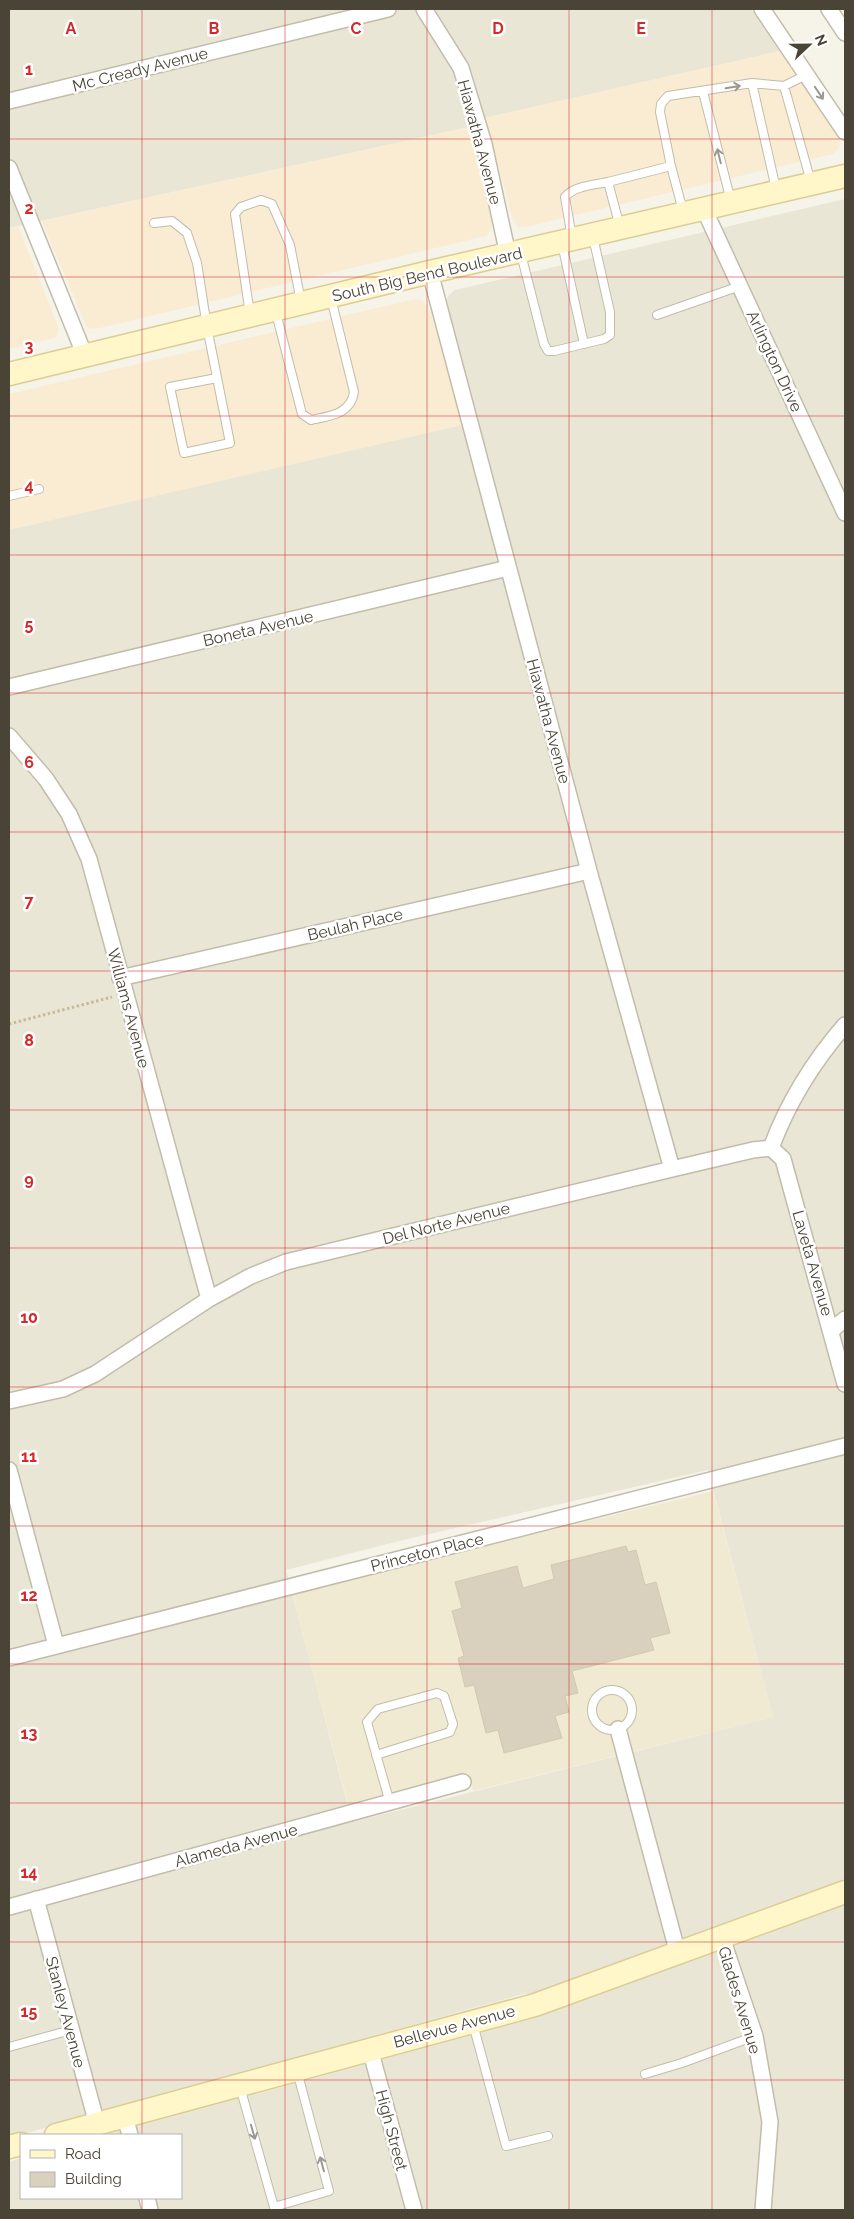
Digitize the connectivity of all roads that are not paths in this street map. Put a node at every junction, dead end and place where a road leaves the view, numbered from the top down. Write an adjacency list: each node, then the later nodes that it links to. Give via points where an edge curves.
1 (388, 9): 10 (street, Mc Cready Avenue)
2 (424, 9): 23 (street, Hiawatha Avenue, via 461,68)
3 (762, 9): 6 (street)
4 (829, 9): 5 (street)
5 (845, 32)
6 (806, 74): 8 (lane); 11 (street, one-way to 11)
7 (752, 83): 8 (lane); 9 (lane, one-way to 7); 17 (lane)
8 (784, 86): 16 (lane)
9 (703, 92): 12 (lane, via 668,96 661,104); 18 (lane, one-way to 9)
10 (9, 101)
11 (845, 132)
12 (671, 166): 15 (lane); 19 (lane)
13 (9, 168): 33 (street)
14 (845, 176): 16 (street, South Big Bend Boulevard)
15 (608, 182): 21 (lane); 22 (lane, via 569,192 565,197)
16 (812, 184): 17 (street, South Big Bend Boulevard)
17 (777, 192): 18 (street, South Big Bend Boulevard)
18 (731, 203): 19 (street, South Big Bend Boulevard)
19 (694, 212): 21 (street, South Big Bend Boulevard); 25 (street, Arlington Drive)
20 (154, 223): 31 (lane, via 172,221 187,233 197,263)
21 (621, 229): 22 (street, South Big Bend Boulevard)
22 (575, 239): 23 (street, South Big Bend Boulevard); 32 (lane); 32 (lane, via 610,312 610,335)
23 (514, 253): 24 (street, South Big Bend Boulevard); 32 (lane, via 548,351)
24 (430, 272): 26 (street, South Big Bend Boulevard); 39 (street, Hiawatha Avenue)
25 (740, 286): 29 (lane); 38 (street, Arlington Drive)
26 (330, 296): 27 (street, South Big Bend Boulevard); 28 (lane, via 354,392 350,406 342,412 312,420 302,414)
27 (301, 304): 28 (street, South Big Bend Boulevard); 30 (lane, via 290,245 272,204 260,200 241,207 235,214)
28 (276, 310): 30 (street, South Big Bend Boulevard)
29 (657, 315)
30 (250, 316): 31 (street, South Big Bend Boulevard)
31 (207, 326): 33 (street, South Big Bend Boulevard); 35 (lane)
32 (584, 344)
33 (85, 356): 34 (street, South Big Bend Boulevard)
34 (9, 374)
35 (217, 378): 35 (lane, via 230,443 184,452 170,387)
36 (38, 489): 37 (lane)
37 (9, 496)
38 (845, 513)
39 (508, 568): 40 (street, Boneta Avenue); 42 (street, Hiawatha Avenue)
40 (9, 687)
41 (9, 736): 43 (street, Williams Avenue, via 46,779 69,814 89,859)
42 (589, 871): 43 (street, Beulah Place); 46 (street, Hiawatha Avenue)
43 (120, 978): 47 (street, Williams Avenue)
44 (845, 1025): 45 (street, via 809,1071 780,1124)
45 (771, 1148): 46 (street, Del Norte Avenue); 49 (street, Laveta Avenue, via 783,1159)
46 (672, 1169): 47 (street, Del Norte Avenue, via 286,1262 251,1276)
47 (209, 1299): 51 (street, Del Norte Avenue, via 95,1374 63,1389)
48 (845, 1319): 49 (street)
49 (832, 1330): 50 (street, Laveta Avenue)
50 (845, 1384)
51 (9, 1401)
52 (845, 1446): 54 (street, Princeton Place)
53 (9, 1470): 54 (street)
54 (56, 1645): 55 (street, Princeton Place)
55 (9, 1658)
56 (618, 1729): 56 (lane, via 604,1729 594,1721 591,1708 602,1692 616,1690 630,1702 632,1709 628,1722); 64 (street)
57 (376, 1755): 57 (lane, via 367,1722 378,1710 437,1693 444,1696 453,1724 450,1732); 59 (lane)
58 (464, 1782): 59 (street, Alameda Avenue)
59 (390, 1803): 61 (street, Alameda Avenue)
60 (845, 1892): 63 (street, Bellevue Avenue)
61 (36, 1900): 62 (street, Alameda Avenue); 66 (street, Stanley Avenue)
62 (9, 1907)
63 (722, 1938): 64 (street, Bellevue Avenue); 67 (street, Glades Avenue)
64 (678, 1954): 65 (street, Bellevue Avenue, via 557,1998)
65 (472, 2022): 69 (street, Bellevue Avenue); 76 (lane, via 506,2146)
66 (72, 2030): 68 (lane); 73 (street, Stanley Avenue)
67 (755, 2036): 71 (lane); 78 (street, Glades Avenue, via 770,2122)
68 (9, 2047)
69 (370, 2049): 70 (street, Bellevue Avenue); 77 (street, High Street)
70 (296, 2070): 72 (street, Bellevue Avenue); 72 (lane, one-way to 70, via 274,2207 329,2191)
71 (645, 2074)
72 (239, 2086): 74 (street, Bellevue Avenue)
73 (97, 2124): 74 (street, Bellevue Avenue); 75 (street, Bellevue Avenue)
74 (127, 2126)
75 (60, 2134)
76 (548, 2136)
77 (414, 2210)
78 (764, 2210)

